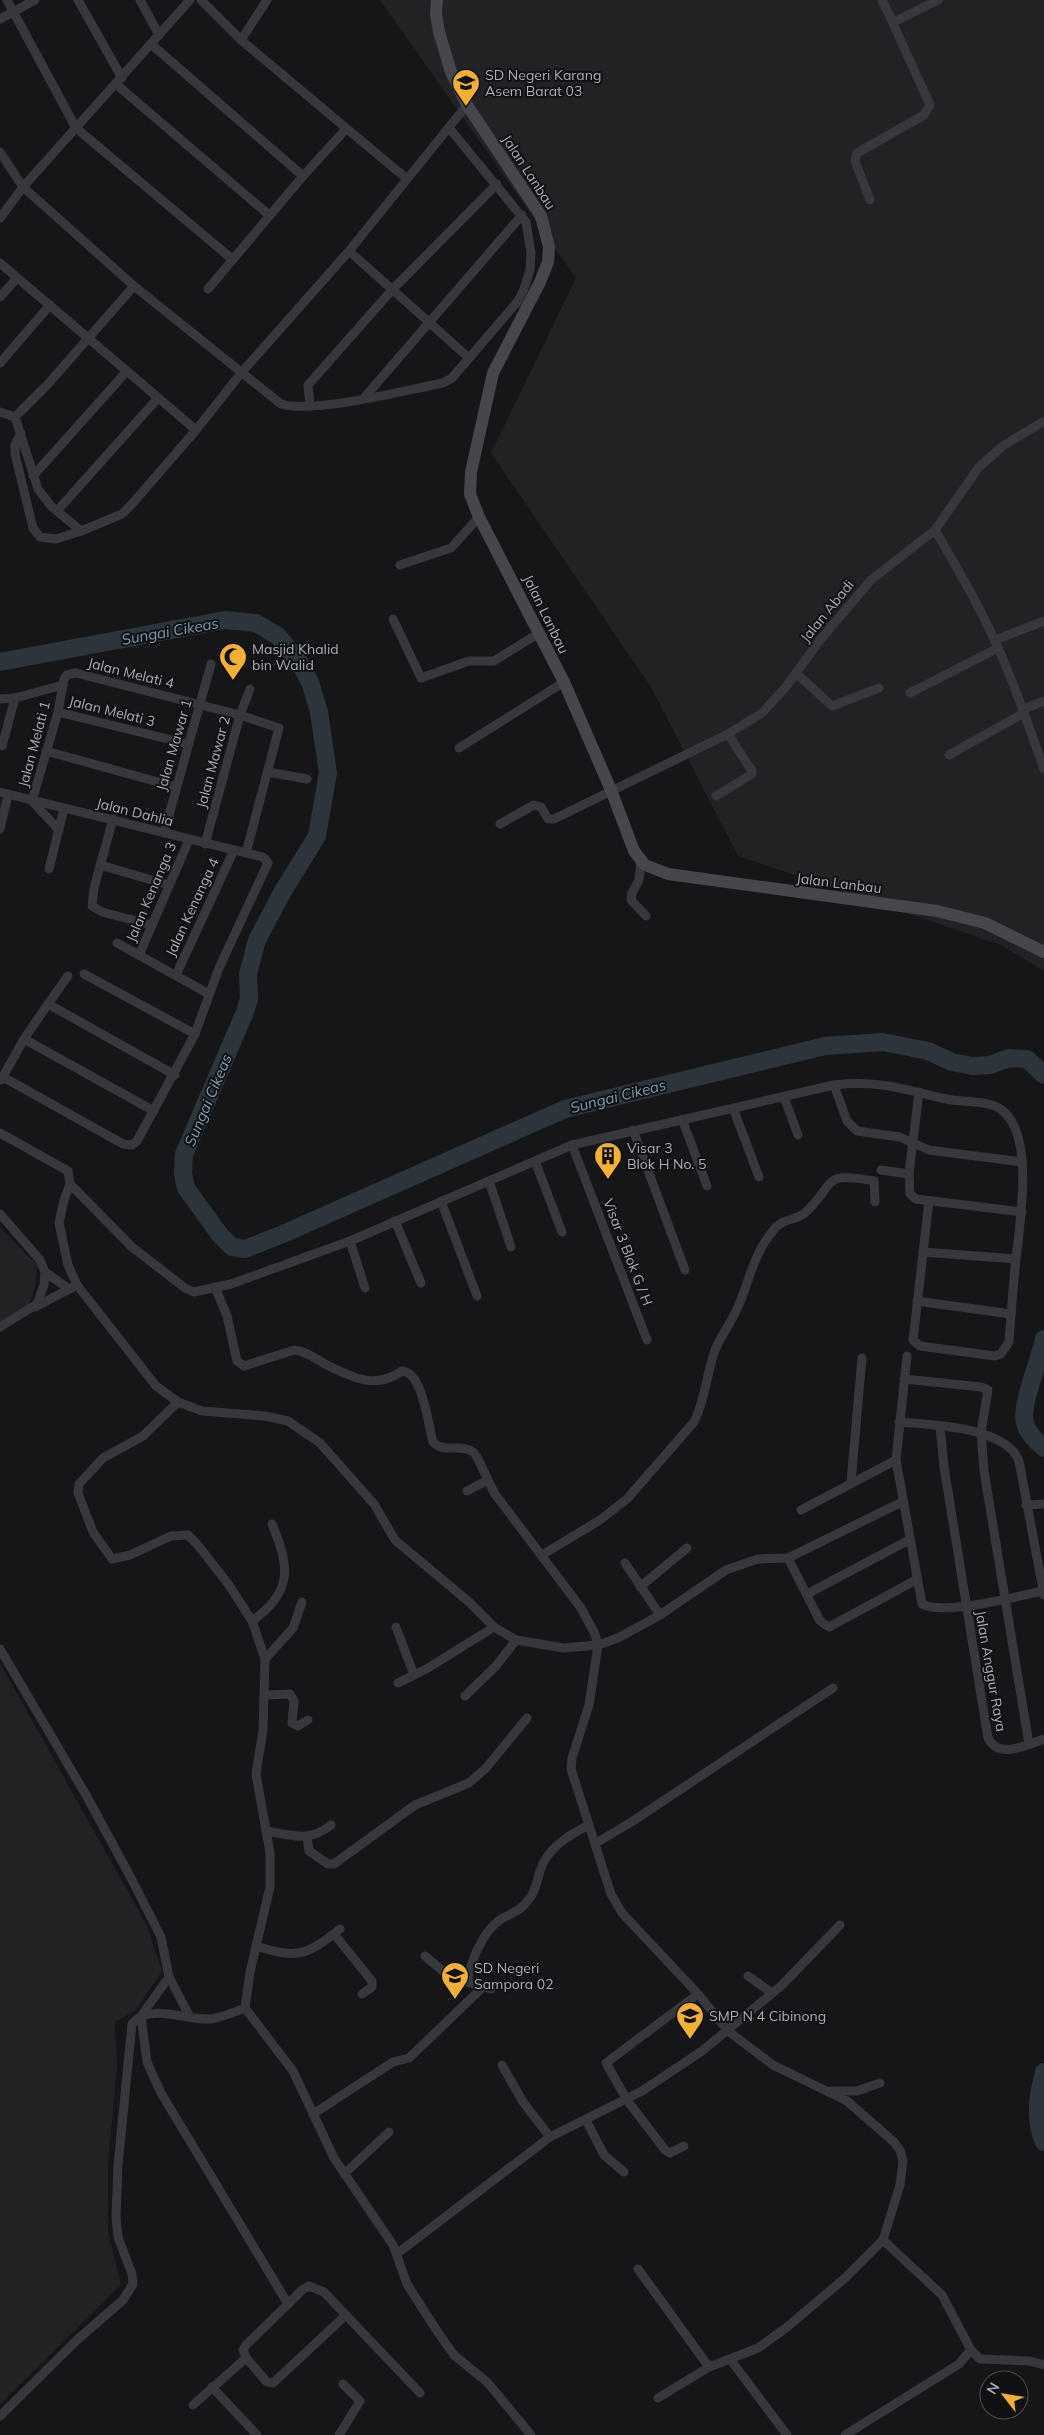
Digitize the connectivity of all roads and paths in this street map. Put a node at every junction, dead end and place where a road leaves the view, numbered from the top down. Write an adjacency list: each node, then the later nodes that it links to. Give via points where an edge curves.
1 (7, 0): 11 (street)
2 (35, 0): 11 (street)
3 (78, 0): 17 (street)
4 (140, 0): 14 (street)
5 (190, 0): 14 (street)
6 (201, 0): 15 (street)
7 (267, 0): 15 (street)
8 (437, 0): 18 (street, Jalan Lanbau, via 436,14 443,51)
9 (882, 0): 13 (street)
10 (938, 0): 13 (street, via 903,19)
11 (13, 12): 12 (street); 19 (street)
12 (0, 19)
13 (891, 19): 27 (street, via 930,105 924,115 857,152 855,161)
14 (159, 35): 16 (street)
15 (241, 40): 20 (street)
16 (151, 44): 17 (street); 23 (street)
17 (119, 81): 19 (street); 29 (street)
18 (468, 105): 21 (street); 56 (street, Jalan Lanbau, via 541,216 549,247 548,262 540,282 493,373 471,472 470,494)
19 (76, 128): 26 (street); 32 (street)
20 (346, 129): 23 (street); 24 (street)
21 (450, 129): 24 (street); 25 (street)
22 (0, 152): 26 (street)
23 (303, 176): 29 (street)
24 (407, 179): 31 (street)
25 (497, 184): 28 (street); 37 (street)
26 (23, 187): 30 (street); 35 (street)
27 (870, 200)
28 (522, 215): 40 (street); 42 (street, via 531,253 528,280 518,301)
29 (269, 216): 32 (street)
30 (0, 218)
31 (349, 251): 37 (street); 45 (street)
32 (232, 259): 36 (street)
33 (0, 263): 34 (street)
34 (16, 278): 38 (street); 39 (street)
35 (134, 286): 41 (street); 45 (street)
36 (208, 289)
37 (392, 290): 40 (street); 48 (street, via 308,385)
38 (0, 297)
39 (50, 305): 41 (street); 43 (street)
40 (428, 322): 42 (street); 47 (street)
41 (87, 338): 44 (street); 50 (street)
42 (469, 358): 47 (street, via 456,374 443,383)
43 (0, 362)
44 (126, 371): 46 (street); 54 (street)
45 (242, 372): 48 (street, via 281,404); 52 (street)
46 (158, 398): 52 (street); 55 (street)
47 (364, 398): 48 (street)
48 (310, 406)
49 (0, 412): 50 (street)
50 (16, 418): 53 (street)
51 (1044, 421): 58 (street, Jalan Abadi, via 987,459 964,486)
52 (196, 430): 57 (street, via 122,514)
53 (21, 433): 54 (street); 57 (street, via 15,454 35,533 56,539)
54 (33, 476): 55 (street, via 44,498)
55 (57, 511): 57 (street)
56 (480, 517): 59 (street, via 450,548); 62 (street, Jalan Lanbau)
57 (82, 530)
58 (935, 530): 63 (street, via 973,595); 65 (street, Jalan Abadi, via 871,580)
59 (400, 566)
60 (393, 619): 62 (street, via 422,678 469,661 494,661)
61 (1044, 622): 63 (street)
62 (539, 634): 66 (street, Jalan Lanbau)
63 (996, 644): 70 (street); 75 (street)
64 (211, 664): 74 (street, Jalan Mawar 1)
65 (796, 673): 68 (street, via 832,706); 78 (street, Jalan Abadi, via 762,713)
66 (564, 682): 81 (street); 88 (street, Jalan Lanbau)
67 (63, 685): 71 (street); 74 (street, Jalan Melati 4, via 67,675 76,673); 76 (street, Jalan Melati 1)
68 (879, 688)
69 (250, 689): 77 (street, Jalan Mawar 2)
70 (910, 693)
71 (15, 698): 72 (street); 80 (street)
72 (0, 699)
73 (1044, 701): 75 (street)
74 (199, 705): 77 (street); 79 (street, Jalan Mawar 1)
75 (1024, 711): 83 (street); 84 (street)
76 (58, 712): 79 (street, Jalan Melati 3); 82 (street, Jalan Melati 1)
77 (240, 715): 85 (street, via 279,728); 99 (street, Jalan Mawar 2)
78 (728, 734): 88 (street, Jalan Abadi); 90 (street, via 752,774)
79 (188, 744): 87 (street, Jalan Mawar 1)
80 (2, 746)
81 (459, 748)
82 (46, 752): 87 (street); 91 (street, Jalan Melati 1)
83 (948, 755)
84 (1044, 769)
85 (268, 772): 86 (street); 101 (street)
86 (306, 779)
87 (176, 787): 97 (street, Jalan Mawar 1)
88 (612, 790): 94 (street, Jalan Abadi, via 554,819 548,819 541,807 534,805); 102 (street, Jalan Lanbau, via 630,843)
89 (4, 794): 91 (street, Jalan Dahlia); 95 (street)
90 (716, 796)
91 (32, 801): 92 (street, Jalan Dahlia); 96 (street, Jalan Melati 1)
92 (64, 808): 93 (street, Jalan Dahlia); 96 (street)
93 (113, 819): 97 (street, Jalan Dahlia); 103 (street)
94 (500, 824)
95 (0, 830)
96 (59, 830): 104 (street)
97 (164, 833): 98 (street, Jalan Dahlia)
98 (189, 840): 99 (street, Jalan Dahlia); 105 (street, Jalan Kenanga 3)
99 (205, 844): 100 (street, Jalan Dahlia)
100 (234, 850): 101 (street, Jalan Dahlia); 112 (street, Jalan Kenanga 4)
101 (246, 853): 114 (street, Jalan Dahlia, via 263,857 268,861 268,867)
102 (641, 862): 106 (street, via 639,880 631,900); 109 (street, Jalan Lanbau, via 668,874 937,911 985,923)
103 (100, 865): 105 (street); 107 (street, via 92,906 102,912)
104 (49, 869)
105 (169, 885): 107 (street, Jalan Kenanga 3)
106 (646, 916)
107 (152, 925): 110 (street, Jalan Kenanga 3)
108 (117, 943): 110 (street)
109 (1044, 952)
110 (139, 955): 112 (street)
111 (84, 974): 116 (street)
112 (176, 975): 114 (street)
113 (68, 976): 115 (street)
114 (209, 994): 116 (street)
115 (48, 1004): 117 (street); 118 (street)
116 (195, 1034): 118 (street)
117 (24, 1039): 119 (street); 124 (street)
118 (175, 1075): 124 (street)
119 (0, 1080): 124 (street, via 12,1082 128,1146 132,1146)
120 (834, 1085): 121 (street, via 881,1083); 122 (street); 129 (street, via 847,1121 857,1131 900,1137)
121 (919, 1092): 129 (street); 132 (street, via 994,1106 1004,1111 1014,1127)
122 (784, 1097): 123 (street); 128 (street)
123 (733, 1108): 125 (street); 135 (street)
124 (154, 1111)
125 (682, 1119): 126 (street); 138 (street)
126 (634, 1130): 130 (street); 150 (street)
127 (0, 1133): 137 (street, via 62,1167 70,1174)
128 (798, 1135)
129 (914, 1144): 132 (street, via 929,1150); 134 (street)
130 (572, 1145): 131 (street); 161 (street, Visar 3 Blok G / H)
131 (535, 1161): 136 (street); 145 (street)
132 (1022, 1162): 142 (street)
133 (881, 1170): 134 (street)
134 (909, 1174): 140 (street, via 910,1194 916,1199)
135 (759, 1177)
136 (489, 1181): 139 (street); 147 (street)
137 (70, 1184): 153 (street, via 60,1213 60,1233); 154 (street, via 132,1247 185,1288 194,1292)
138 (707, 1186)
139 (441, 1201): 144 (street); 156 (street)
140 (929, 1201): 142 (street); 148 (street)
141 (875, 1202): 180 (street, via 874,1181 841,1177 832,1180 805,1214 787,1219 775,1228 758,1252 738,1309 717,1346 701,1408 694,1422 627,1499)
142 (1022, 1212): 149 (street)
143 (0, 1214): 151 (street, via 40,1260)
144 (396, 1221): 146 (street); 152 (street)
145 (562, 1232)
146 (350, 1241): 154 (street); 155 (street)
147 (511, 1247)
148 (923, 1252): 149 (street); 157 (street)
149 (1016, 1259): 159 (street)
150 (685, 1270)
151 (45, 1272): 153 (street); 158 (street, via 40,1297)
152 (421, 1283)
153 (73, 1287): 158 (street); 165 (street, via 156,1386)
154 (215, 1287): 170 (street, via 227,1316 237,1361 244,1366 250,1365 294,1350 367,1381 384,1382 402,1371 409,1372 418,1382 433,1442 442,1448 473,1451)
155 (365, 1288)
156 (477, 1296)
157 (917, 1300): 159 (street); 159 (street, via 912,1334 920,1346 995,1356 1002,1354 1009,1342)
158 (34, 1307): 160 (street)
159 (1011, 1314)
160 (0, 1327)
161 (647, 1340)
162 (907, 1356): 164 (street)
163 (862, 1358): 171 (street)
164 (904, 1379): 166 (street); 168 (street, via 986,1388 988,1393)
165 (178, 1402): 191 (street, via 143,1436 103,1458 79,1484 78,1493 96,1537 109,1558 130,1555 170,1536 188,1536 198,1544); 192 (street, via 202,1411 288,1421 310,1435 374,1504 395,1540)
166 (899, 1422): 167 (street); 169 (street)
167 (940, 1426): 168 (street); 189 (street)
168 (981, 1432): 175 (street, via 1017,1455); 187 (street)
169 (896, 1460): 171 (street); 173 (street)
170 (486, 1481): 172 (street); 180 (street)
171 (851, 1482): 176 (street)
172 (467, 1491)
173 (902, 1502): 178 (street); 181 (street)
174 (1044, 1504): 175 (street)
175 (1026, 1505): 185 (street)
176 (801, 1510)
177 (272, 1524): 191 (street, via 284,1559 282,1587 275,1602)
178 (909, 1540): 183 (street); 186 (street)
179 (688, 1548): 184 (street)
180 (542, 1556): 195 (street, via 589,1621)
181 (788, 1558): 186 (street); 190 (street, via 758,1559 726,1570)
182 (625, 1563): 184 (street)
183 (916, 1580): 186 (street, via 829,1628 820,1621); 189 (street, via 919,1600 927,1607)
184 (640, 1587): 190 (street)
185 (1044, 1592): 187 (street)
186 (807, 1594)
187 (1004, 1598): 189 (street); 206 (street)
188 (302, 1602): 197 (street, via 293,1628)
189 (966, 1606): 206 (street, Jalan Anggur Raya, via 988,1738 1001,1750)
190 (660, 1616): 195 (street)
191 (252, 1621): 197 (street)
192 (494, 1626): 194 (street); 198 (street)
193 (396, 1627): 198 (street)
194 (516, 1640): 195 (street, via 564,1648); 202 (street, via 496,1666)
195 (598, 1645): 208 (street, via 589,1705 571,1769)
196 (0, 1649): 216 (street, via 131,1878 161,1937)
197 (265, 1660): 201 (street)
198 (414, 1675): 199 (street)
199 (398, 1683)
200 (833, 1688): 211 (street)
201 (266, 1695): 204 (street, via 290,1694 294,1701 292,1723 298,1726); 209 (street, via 256,1774)
202 (465, 1696)
203 (527, 1718): 210 (street, via 486,1768 468,1783 415,1805 334,1864 328,1864 309,1851)
204 (308, 1720)
205 (1044, 1739): 206 (street, Jalan Anggur Raya)
206 (1029, 1744)
207 (331, 1825): 210 (street, via 317,1835)
208 (589, 1825): 211 (street); 217 (street, via 550,1852 530,1899 494,1925 477,1951)
209 (266, 1830): 210 (street); 213 (street, via 270,1887)
210 (307, 1837)
211 (596, 1844): 220 (street, via 615,1904)
212 (840, 1925): 218 (street)
213 (256, 1946): 219 (street, via 298,1955 337,1932 372,1981 372,1988); 221 (street)
214 (425, 1956): 217 (street, via 446,1975)
215 (748, 1976): 218 (street)
216 (169, 1977): 222 (street); 223 (street)
217 (467, 1982): 229 (street, via 487,1988 409,2058 392,2062)
218 (772, 1993): 224 (street)
219 (362, 1994)
220 (698, 1994): 224 (street); 228 (street, via 607,2060 606,2066)
221 (245, 2008): 223 (street, via 210,2019); 229 (street, via 293,2071)
222 (141, 2016): 223 (street); 239 (street, via 147,2062 161,2093); 251 (street, via 132,2024 116,2217 118,2237 133,2284 123,2300)
223 (190, 2017)
224 (728, 2031): 227 (street, via 773,2064); 228 (street)
225 (502, 2065): 232 (street)
226 (880, 2083): 227 (street, via 857,2091)
227 (831, 2091): 236 (street, via 866,2115 900,2150 903,2172)
228 (627, 2100): 230 (street); 233 (street, via 665,2150 670,2153)
229 (313, 2114): 235 (street)
230 (586, 2120): 232 (street); 234 (street, via 602,2151)
231 (389, 2132): 235 (street)
232 (550, 2137): 237 (street)
233 (684, 2146)
234 (624, 2172)
235 (344, 2174): 237 (street)
236 (883, 2240): 241 (street, via 942,2295); 243 (street, via 821,2300 786,2328 758,2348)
237 (398, 2252): 254 (street, via 413,2294 454,2355 488,2383)
238 (638, 2269): 245 (street)
239 (288, 2304): 240 (street, via 309,2286 317,2288); 242 (street, via 246,2345)
240 (346, 2315): 242 (street, via 273,2383 267,2382); 248 (street)
241 (971, 2350): 244 (street, via 980,2359); 256 (street, via 959,2364)
242 (246, 2358): 247 (street)
243 (730, 2359): 245 (street); 255 (street)
244 (1044, 2365)
245 (709, 2367): 249 (street)
246 (343, 2384): 253 (street, via 360,2401)
247 (212, 2387): 250 (street); 252 (street)
248 (420, 2393)
249 (658, 2398)
250 (193, 2405)
251 (0, 2416)
252 (257, 2435)
253 (339, 2435)
254 (531, 2435)
255 (787, 2435)
256 (845, 2435)

